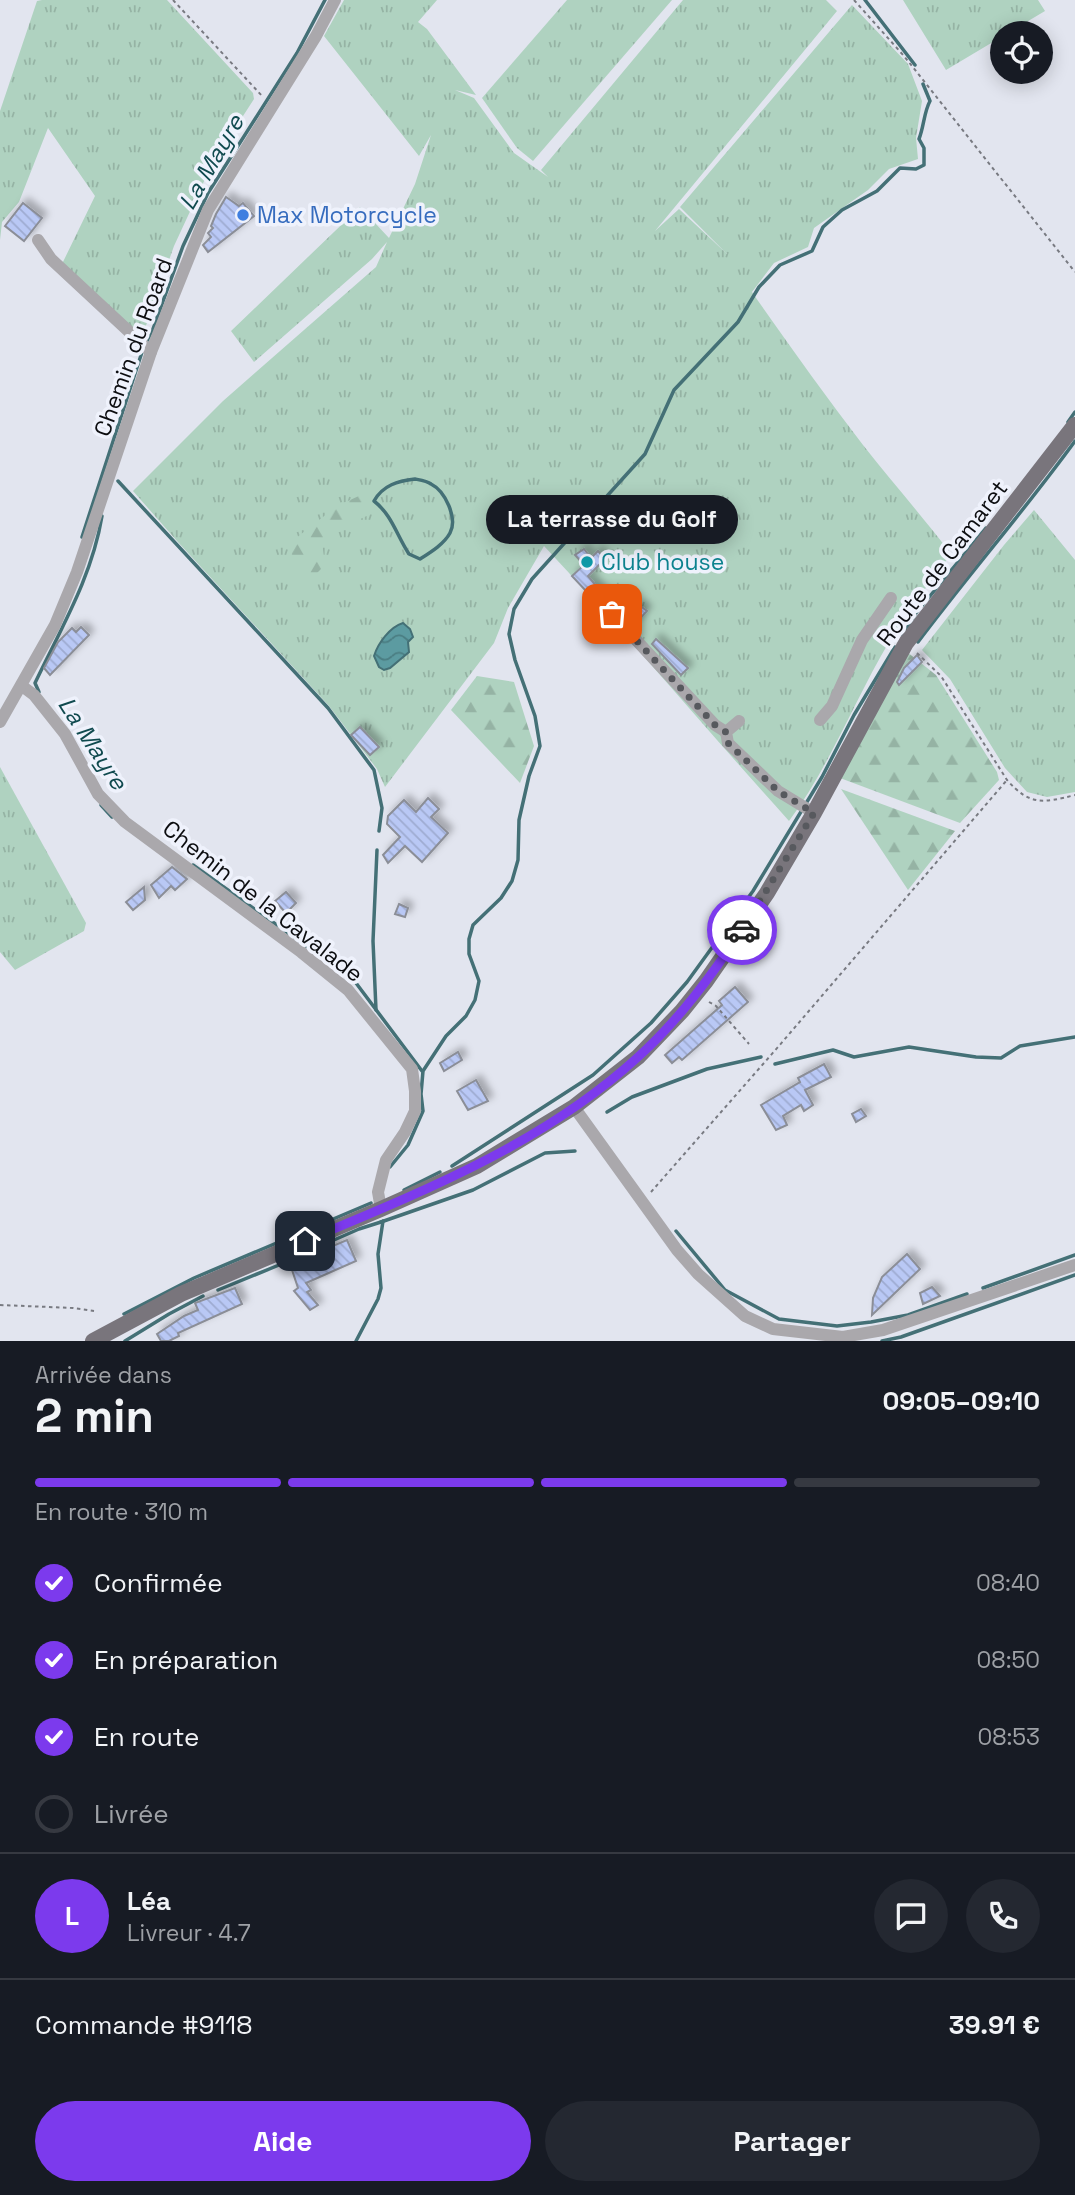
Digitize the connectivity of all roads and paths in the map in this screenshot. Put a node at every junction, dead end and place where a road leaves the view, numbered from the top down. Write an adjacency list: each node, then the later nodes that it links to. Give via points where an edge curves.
1 (173, 0): 4 (path)
2 (335, 0): 4 (street, Chemin du Roard)
3 (854, 0): 6 (path)
4 (273, 106): 7 (street, Chemin du Roard, via 208,210)
5 (38, 240): 7 (street, via 51,259)
6 (1075, 272)
7 (151, 352): 12 (street, Chemin du Roard, via 77,572)
8 (1075, 425): 11 (main road, Route de Camaret)
9 (891, 598): 13 (street, via 862,640 832,706)
10 (612, 614): 16 (street)
11 (906, 643): 17 (path, via 941,676); 19 (main road, Route de Camaret)
12 (22, 686): 15 (street, Chemin du Roard); 24 (street, Chemin de la Cavalade, via 65,734 110,808 348,989 412,1069 415,1111 386,1160 378,1192)
13 (820, 720)
14 (739, 721): 16 (street)
15 (0, 722)
16 (726, 732): 19 (street, via 728,743 778,791)
17 (1007, 779): 18 (path, via 1034,801); 23 (path)
18 (1075, 796)
19 (814, 813): 20 (main road, Route de Camaret)
20 (696, 995): 21 (path, via 716,1006); 22 (main road, Route de Camaret, via 638,1057)
21 (749, 1044)
22 (574, 1107): 23 (street); 24 (main road, Route de Camaret, via 498,1155)
23 (642, 1202): 28 (street, via 698,1275 745,1316 773,1329)
24 (394, 1203): 29 (main road, Route de Camaret, via 181,1294)
25 (1075, 1265): 28 (street, via 911,1322)
26 (0, 1305): 27 (path)
27 (94, 1311)
28 (843, 1339)
29 (93, 1341)

